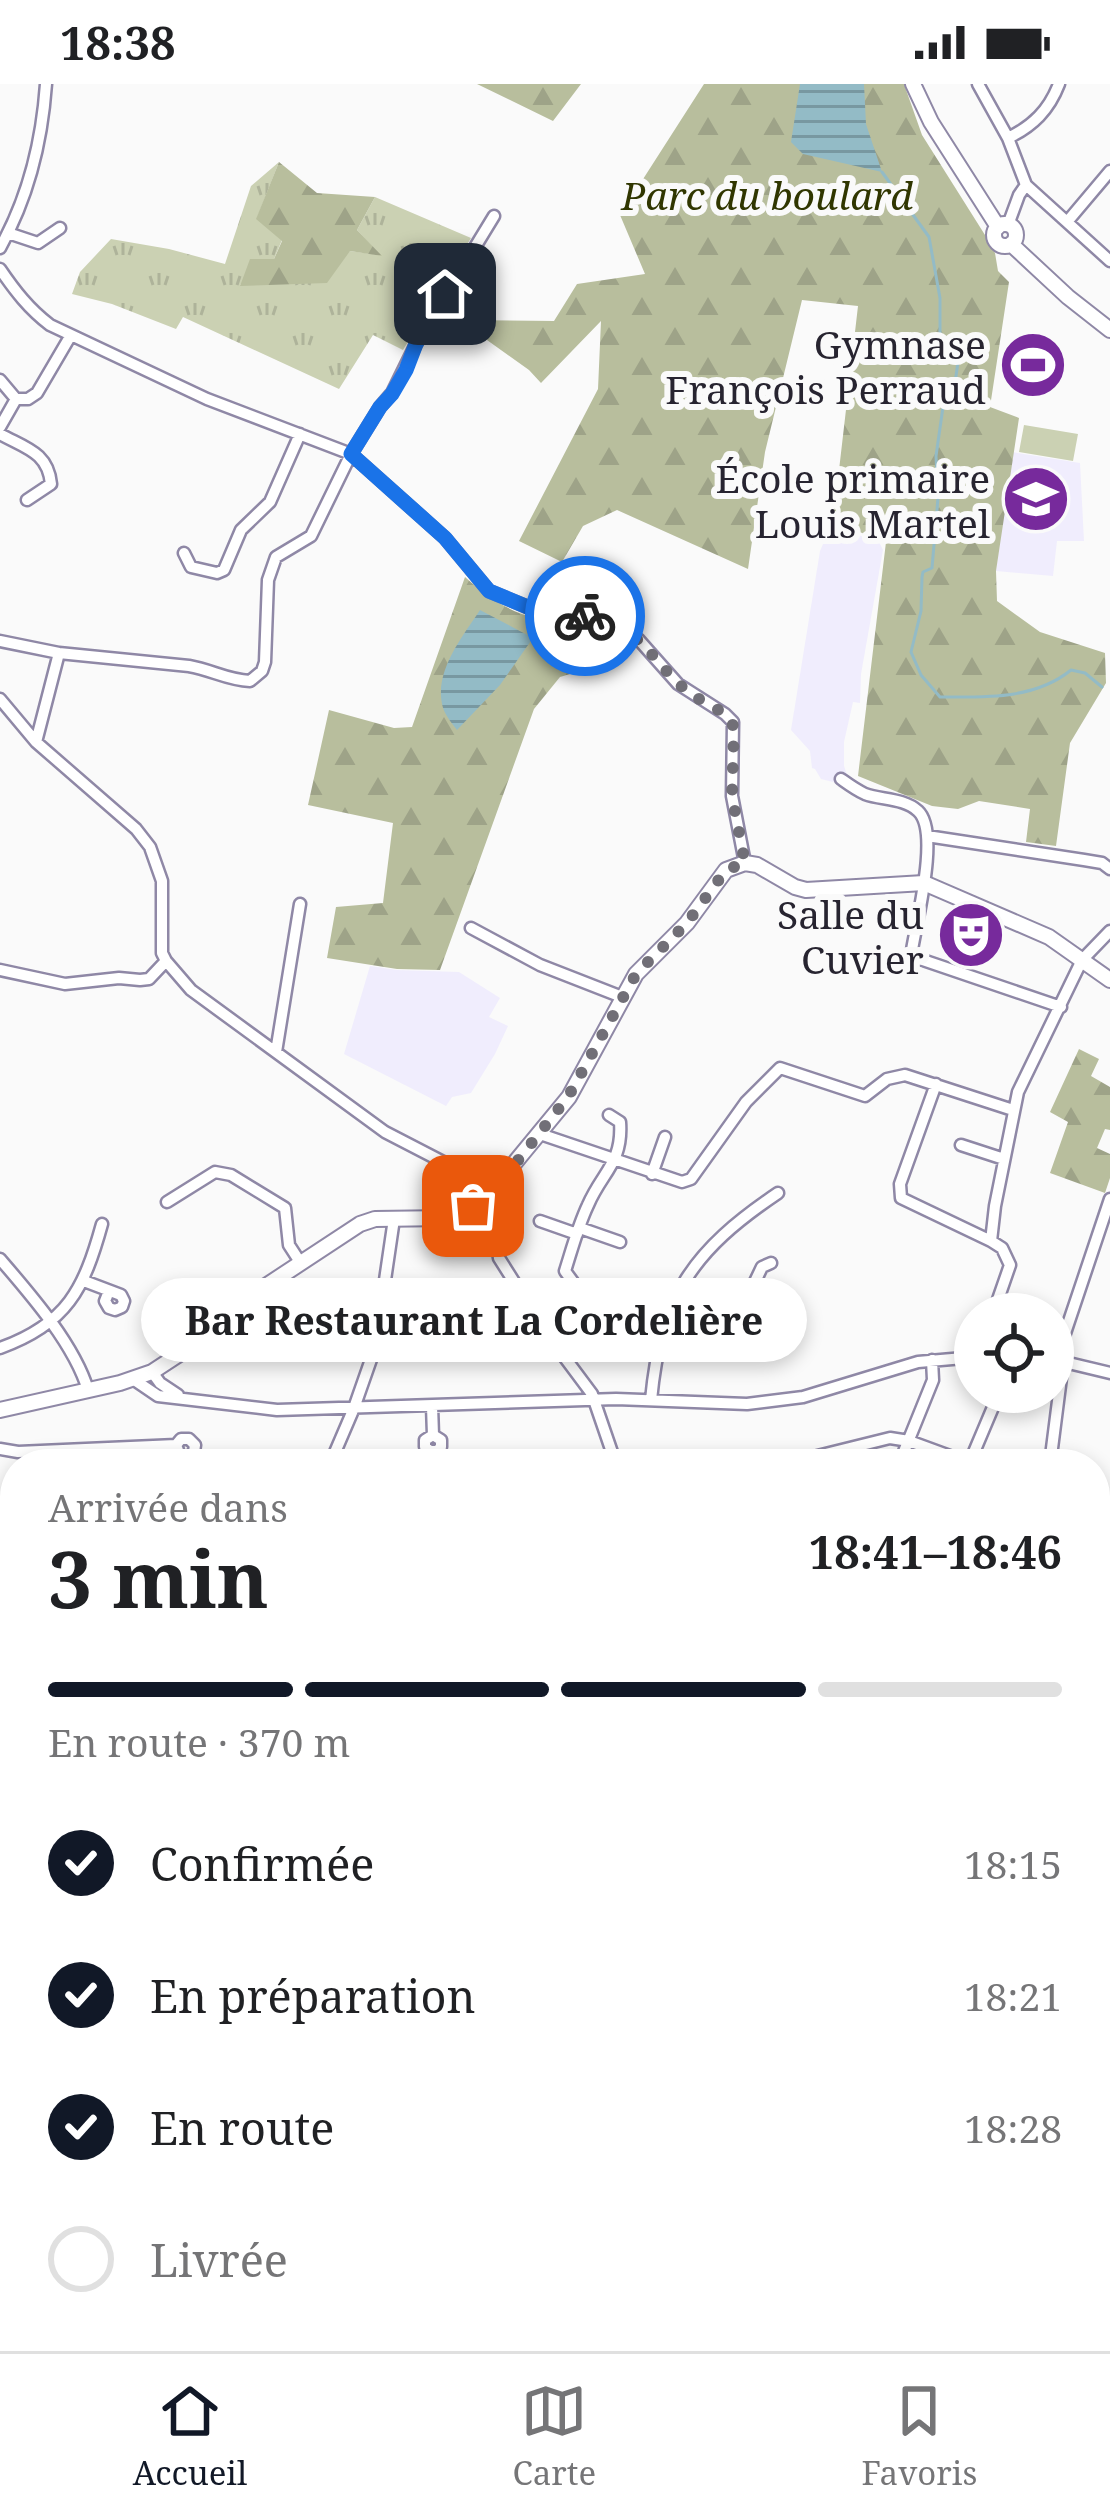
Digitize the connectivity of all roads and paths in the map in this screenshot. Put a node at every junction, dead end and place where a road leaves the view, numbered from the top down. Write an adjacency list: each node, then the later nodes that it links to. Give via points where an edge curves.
1 (46, 84): 12 (street, via 40,139)
2 (913, 84): 10 (main road)
3 (978, 84): 5 (street)
4 (1059, 84): 5 (street, via 1040,117)
5 (1008, 138): 7 (street)
6 (1110, 171): 9 (street)
7 (1026, 185): 9 (street); 10 (street)
8 (494, 217): 22 (street)
9 (1067, 222): 14 (street)
10 (1003, 226): 16 (main road, via 995,241 1011,244)
11 (60, 228): 12 (street, via 38,243)
12 (8, 232): 13 (street)
13 (0, 248)
14 (1110, 261)
15 (0, 269): 17 (street, via 33,312)
16 (1110, 330)
17 (71, 335): 19 (street, via 37,393); 21 (street)
18 (0, 380): 19 (street)
19 (16, 399): 20 (street)
20 (0, 430): 23 (street, via 50,470 51,484)
21 (300, 434): 22 (street); 24 (street, via 270,502 241,530 224,570 191,567)
22 (351, 454): 26 (street, via 311,536 276,557 265,662 250,681); 31 (street, via 445,538 489,591 542,613 613,622 678,684 730,717)
23 (27, 500)
24 (184, 553)
25 (0, 641): 26 (street)
26 (59, 653): 28 (street)
27 (0, 699): 28 (street)
28 (36, 742): 37 (street, via 150,847 162,881)
29 (841, 779): 30 (street, via 864,794 908,804 927,823)
30 (927, 836): 32 (street); 33 (street)
31 (739, 864): 33 (main road, via 806,890); 41 (main road)
32 (1110, 869)
33 (924, 883): 38 (main road, via 1049,938); 42 (street, via 910,956)
34 (300, 904): 43 (street)
35 (471, 928): 41 (street)
36 (1110, 931): 38 (street)
37 (166, 961): 39 (street, via 140,980 65,984); 43 (street)
38 (1082, 961): 40 (main road); 42 (street)
39 (0, 970)
40 (1110, 980)
41 (622, 997): 47 (main road)
42 (1060, 1007): 45 (street)
43 (276, 1052): 54 (street, via 385,1132 474,1178)
44 (936, 1084): 45 (street); 52 (street, via 899,1075 859,1095 780,1068 691,1179); 61 (street, via 901,1198)
45 (1013, 1110): 50 (street)
46 (609, 1115): 51 (street, via 620,1122)
47 (540, 1134): 51 (street); 54 (main road)
48 (665, 1137): 52 (street)
49 (961, 1145): 50 (street)
50 (1004, 1160): 61 (street)
51 (614, 1161): 52 (street); 60 (street)
52 (652, 1174)
53 (778, 1193): 74 (street, via 700,1259)
54 (489, 1194): 57 (main road, via 448,1218); 85 (street, via 499,1258)
55 (1110, 1199): 71 (street)
56 (167, 1202): 64 (street, via 215,1172 231,1175 285,1208 289,1245)
57 (394, 1219): 64 (main road, via 360,1224); 68 (street)
58 (540, 1221): 60 (street)
59 (102, 1224): 66 (street)
60 (579, 1231): 62 (street); 67 (street, via 565,1271)
61 (992, 1241): 70 (street, via 1010,1265)
62 (620, 1242)
63 (0, 1259): 73 (street)
64 (300, 1262): 79 (main road)
65 (771, 1263): 74 (street, via 730,1334)
66 (84, 1281): 69 (street); 73 (street)
67 (573, 1282)
68 (386, 1288): 72 (street, via 354,1293); 87 (street)
69 (109, 1291)
70 (1000, 1293)
71 (1074, 1309)
72 (315, 1315)
73 (50, 1322): 75 (street); 82 (street)
74 (662, 1330): 84 (street)
75 (0, 1348)
76 (954, 1358): 77 (street)
77 (932, 1360): 84 (street, via 766,1404); 92 (street, via 933,1380)
78 (1074, 1365): 80 (street)
79 (152, 1372): 81 (main road); 83 (street)
80 (1110, 1373)
81 (133, 1379): 82 (main road); 83 (street, via 158,1396)
82 (88, 1390): 88 (main road)
83 (181, 1397): 87 (street, via 277,1410)
84 (651, 1400): 85 (street)
85 (596, 1401): 86 (street); 96 (street)
86 (432, 1406): 87 (street); 91 (street)
87 (354, 1408): 95 (street)
88 (0, 1410)
89 (991, 1413): 100 (street)
90 (1053, 1413): 101 (street)
91 (433, 1436)
92 (908, 1441): 97 (street); 98 (street); 99 (street)
93 (176, 1445): 94 (street)
94 (86, 1449)
95 (336, 1449)
96 (611, 1449)
97 (846, 1449)
98 (905, 1449)
99 (929, 1449)
100 (975, 1449)
101 (1051, 1449)

